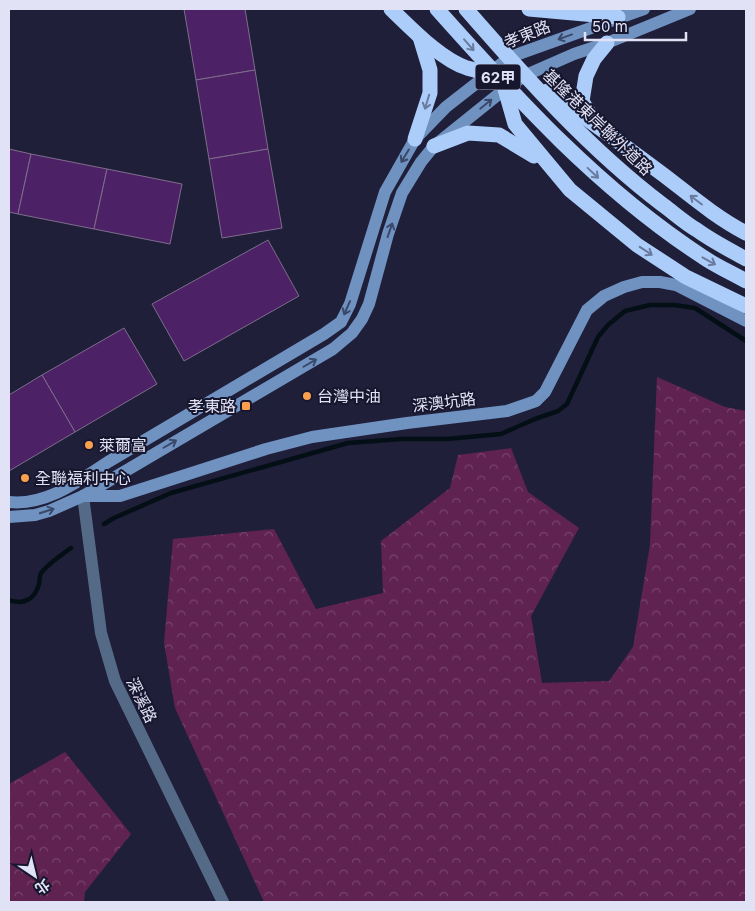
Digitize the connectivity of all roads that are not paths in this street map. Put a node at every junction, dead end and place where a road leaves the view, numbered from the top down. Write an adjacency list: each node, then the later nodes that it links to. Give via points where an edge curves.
1 (391, 9): 9 (highway)
2 (437, 9): 22 (highway, 62甲, one-way to 22, via 498,78 595,176 704,258)
3 (466, 9): 21 (highway, 基隆港東岸聯外道路 / 62甲, via 577,131 638,186 696,230)
4 (479, 9): 11 (highway, via 503,41)
5 (529, 9): 8 (highway)
6 (644, 9): 8 (main road, 孝東路)
7 (690, 9): 10 (main road)
8 (618, 17): 11 (main road, 孝東路, one-way to 11)
9 (420, 37): 12 (highway, via 466,68); 16 (highway, one-way to 16, via 430,70 430,92)
10 (607, 43): 14 (main road); 18 (highway, via 586,76 582,101 600,126)
11 (510, 57): 12 (main road, 孝東路); 13 (highway)
12 (488, 73): 13 (highway); 16 (main road, 孝東路, via 446,107)
13 (506, 74): 14 (highway); 15 (highway)
14 (526, 75): 15 (main road); 18 (highway)
15 (505, 89): 17 (main road, one-way to 15); 19 (highway, via 515,124)
16 (416, 139): 25 (main road, 孝東路, one-way to 25, via 385,192 350,304 341,322)
17 (434, 146): 19 (highway, via 468,133 499,134 531,153); 26 (main road, one-way to 17, via 334,349 352,333 369,304 402,193)
18 (624, 146): 20 (highway, one-way to 18)
19 (570, 190): 23 (highway, one-way to 23, via 637,246 686,277)
20 (741, 230)
21 (746, 259)
22 (746, 280)
23 (746, 306)
24 (746, 321): 26 (main road, 深澳坑路, via 676,285 642,282 604,296 588,310 545,392 527,405 507,411 312,437 120,496)
25 (77, 483): 26 (main road); 27 (main road, via 41,500)
26 (83, 496): 28 (main road, 深澳坑路, one-way to 26, via 35,515); 29 (street, 深溪路, via 101,633 114,681)
27 (9, 502)
28 (9, 517)
29 (223, 902)

